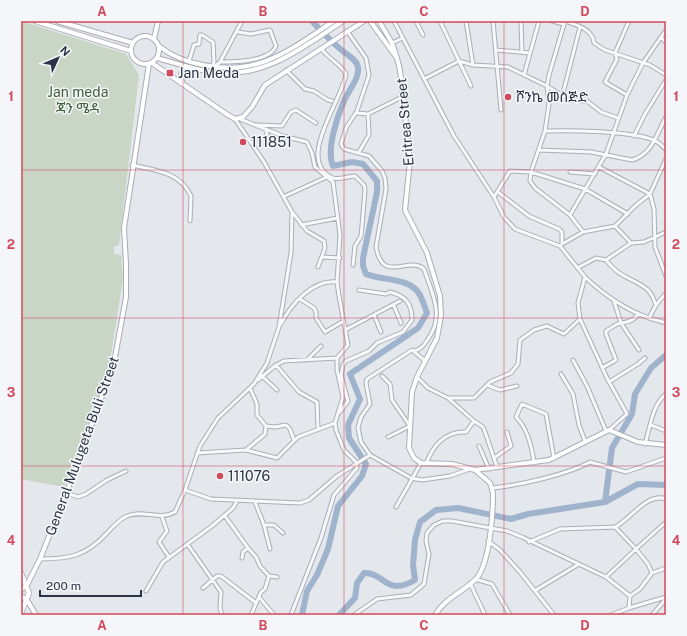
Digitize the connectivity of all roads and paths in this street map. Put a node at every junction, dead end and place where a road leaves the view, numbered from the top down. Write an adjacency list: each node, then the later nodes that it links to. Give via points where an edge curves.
1 (35, 21): 26 (main road)
2 (57, 21): 23 (main road)
3 (158, 21): 29 (main road)
4 (242, 21): 24 (street)
5 (334, 21): 51 (main road, via 271,60)
6 (343, 21): 51 (main road, via 277,63 253,71)
7 (364, 21): 21 (main road)
8 (370, 21): 41 (main road, Eritrea Street)
9 (379, 21): 32 (main road)
10 (394, 21): 27 (street)
11 (416, 21): 25 (street)
12 (440, 21): 43 (street)
13 (466, 21): 47 (street)
14 (493, 21): 35 (street)
15 (521, 21): 37 (street)
16 (539, 21): 38 (street)
17 (552, 21): 19 (street)
18 (629, 21): 39 (street)
19 (564, 22): 20 (street); 59 (street)
20 (580, 27): 39 (street, via 593,35 596,45); 62 (street)
21 (347, 30): 34 (main road); 81 (street, via 362,50 368,67 357,111 341,141 344,148)
22 (666, 30): 28 (street)
23 (91, 31): 26 (main road); 31 (main road)
24 (238, 32): 44 (street); 44 (street, via 251,34 270,30 275,41 275,50 264,57)
25 (423, 35)
26 (89, 38): 36 (main road)
27 (403, 38): 32 (street); 55 (street)
28 (661, 38): 30 (street); 46 (street)
29 (154, 39): 31 (main road, via 143,36); 33 (main road)
30 (666, 42)
31 (133, 43): 36 (main road)
32 (392, 43): 41 (main road)
33 (159, 46): 40 (main road); 42 (main road, via 169,54)
34 (321, 48): 52 (main road); 110 (street, via 346,74 344,84 330,109 319,143 320,165 325,172 336,178 355,176 364,185 365,190 361,236 355,246)
35 (496, 50): 37 (street); 48 (street)
36 (131, 51): 45 (main road, via 137,62)
37 (522, 53): 38 (street)
38 (530, 53): 54 (street)
39 (615, 53): 46 (street); 60 (street, via 618,59 605,83)
40 (157, 58): 45 (main road); 49 (main road)
41 (397, 58): 61 (main road, Eritrea Street)
42 (189, 61): 50 (main road); 50 (street, via 194,45 199,44 202,35 213,42)
43 (459, 61): 47 (street); 55 (street); 58 (street)
44 (220, 62): 50 (street)
45 (150, 63): 57 (main road); 84 (main road, General Mulugeta Buli Street)
46 (643, 63): 53 (street, via 656,67); 60 (street)
47 (473, 65): 48 (street)
48 (498, 66): 54 (street, via 508,67); 64 (street)
49 (189, 67): 51 (main road, via 214,72); 57 (main road, via 182,74)
50 (213, 67): 51 (main road)
51 (225, 70)
52 (286, 70): 63 (street, via 305,89); 70 (main road, via 265,85 248,114)
53 (666, 75)
54 (524, 76): 59 (street)
55 (424, 79): 94 (street, via 454,136)
56 (666, 80): 76 (street)
57 (182, 82): 69 (main road)
58 (471, 86)
59 (546, 86): 62 (street); 74 (street, via 549,104)
60 (627, 95): 68 (street)
61 (404, 96): 66 (street); 143 (main road, Eritrea Street, via 410,162 405,210 427,252 441,306 437,338)
62 (562, 97): 68 (street, via 569,100 588,100 601,112)
63 (332, 101)
64 (501, 110)
65 (357, 113): 66 (street)
66 (368, 114): 81 (street, via 369,135)
67 (666, 117): 78 (street)
68 (618, 118): 75 (street)
69 (235, 119): 70 (main road); 93 (street)
70 (240, 119): 72 (street)
71 (316, 123): 72 (street, via 296,110 291,112 282,126)
72 (257, 125): 73 (street)
73 (266, 130): 77 (street); 89 (street, via 307,142 315,167)
74 (546, 131): 75 (street); 79 (street)
75 (613, 134): 76 (street); 82 (street)
76 (634, 136): 78 (street)
77 (268, 140)
78 (655, 140): 80 (street); 82 (street, via 648,150 635,160)
79 (540, 150): 82 (street); 86 (street)
80 (666, 150)
81 (359, 152): 135 (street, via 369,156 385,178 386,189 376,247 378,255 386,266 421,266 436,304 437,322 432,334)
82 (606, 154): 85 (street)
83 (666, 159): 92 (street)
84 (132, 165): 99 (street, via 165,172 175,177 191,196); 191 (main road, General Mulugeta Buli Street, via 124,228 126,297 114,363)
85 (599, 167): 88 (street); 92 (street)
86 (531, 172): 90 (street); 91 (street, via 510,171); 97 (street, via 530,181 533,186)
87 (570, 172): 88 (street)
88 (595, 174): 90 (street)
89 (327, 177): 93 (street); 98 (street, via 335,186)
90 (585, 190): 96 (street); 97 (street)
91 (498, 192): 94 (street); 106 (street, via 529,216 559,229 562,232)
92 (650, 194): 96 (street); 104 (street, via 654,209)
93 (284, 196): 95 (street)
94 (494, 197): 106 (street, via 504,217 515,229)
95 (292, 212): 100 (street); 131 (street, via 291,253)
96 (628, 214): 101 (street)
97 (570, 215): 102 (street)
98 (338, 218): 100 (street); 108 (street)
99 (190, 221)
100 (301, 225): 107 (street, via 311,235 324,241)
101 (615, 226): 102 (street); 105 (street)
102 (583, 232): 106 (street)
103 (666, 232): 104 (street)
104 (654, 237): 105 (street, via 644,242); 114 (street)
105 (631, 243): 109 (street)
106 (561, 245): 112 (street)
107 (323, 257): 108 (street); 111 (street)
108 (340, 258): 115 (street)
109 (606, 260): 112 (street, via 596,258); 121 (street, via 623,277 648,290)
110 (353, 265)
111 (318, 267)
112 (579, 267): 113 (street)
113 (585, 276): 120 (street); 126 (street, via 578,303)
114 (666, 276)
115 (337, 282): 118 (street, via 318,284); 127 (street)
116 (358, 290): 158 (street, via 386,294 390,292 401,296 410,304 412,320 403,332 377,343 369,351 343,364 341,375 348,401)
117 (666, 293): 121 (street)
118 (300, 299): 127 (street, via 314,308 316,318 325,332); 131 (street, via 290,308)
119 (400, 301): 122 (street)
120 (614, 301): 123 (street); 129 (street)
121 (656, 305): 125 (street)
122 (394, 306): 124 (street); 128 (street)
123 (638, 314): 125 (street); 129 (street, via 625,324)
124 (374, 315): 132 (street); 133 (street)
125 (649, 318): 130 (street)
126 (580, 319): 145 (street); 152 (street, via 564,334 547,326 530,332 520,340 518,364 511,373)
127 (342, 322): 132 (street)
128 (400, 323)
129 (621, 323): 136 (street); 145 (street, via 605,333 616,360)
130 (666, 323)
131 (279, 327): 151 (street, via 266,363)
132 (345, 330): 139 (street, via 348,345)
133 (381, 332)
134 (321, 346): 141 (street)
135 (419, 350): 137 (street); 138 (street)
136 (639, 350)
137 (414, 351): 138 (street); 176 (street, via 404,353 366,381 370,404 361,417 358,428 361,442)
138 (418, 355): 143 (street)
139 (337, 358): 141 (street); 158 (street, via 337,370 344,397)
140 (645, 358): 150 (street)
141 (307, 360): 144 (street)
142 (573, 360): 165 (street, via 588,386)
143 (425, 361): 149 (main road, Eritrea Street)
144 (276, 365): 147 (street); 164 (street, via 299,392 317,402)
145 (602, 368): 150 (street)
146 (562, 374): 170 (street, via 573,394)
147 (262, 376): 151 (street); 155 (street)
148 (382, 376): 163 (street, via 390,384 393,402)
149 (417, 377): 157 (street, via 428,388); 163 (main road, Eritrea Street, via 410,402)
150 (609, 382): 165 (street, via 627,414)
151 (254, 384): 154 (street)
152 (487, 385): 153 (street, via 500,390); 157 (street, via 474,398)
153 (517, 386)
154 (250, 388): 162 (street, via 257,404 257,415); 175 (street, via 218,418)
155 (277, 390)
156 (666, 394): 161 (street, via 654,412)
157 (448, 398): 159 (street)
158 (338, 413): 160 (street)
159 (474, 421): 177 (street, via 483,427); 183 (street, via 466,432 458,431 438,442)
160 (335, 423): 164 (street); 180 (street, via 344,450)
161 (651, 425): 166 (street); 171 (street)
162 (266, 426): 169 (street, via 286,425); 174 (street, via 265,434)
163 (410, 426): 168 (street); 181 (main road, Eritrea Street, via 410,453)
164 (318, 430): 169 (street)
165 (607, 431): 170 (main road); 171 (main road)
166 (666, 431)
167 (507, 432): 177 (street, via 511,446)
168 (388, 437)
169 (294, 440): 174 (street, via 277,458)
170 (585, 442): 178 (main road)
171 (646, 444): 172 (main road)
172 (666, 445)
173 (479, 446): 185 (street)
174 (246, 450): 175 (street)
175 (197, 453): 190 (street)
176 (369, 455): 180 (street); 188 (street)
177 (494, 458): 184 (street)
178 (554, 458): 182 (main road); 182 (street, via 546,414 522,404 516,417 529,442)
179 (666, 458): 189 (street, via 628,471 590,462 512,486)
180 (356, 462): 194 (street, via 306,501); 239 (street, via 356,471 334,494 321,538)
181 (421, 462): 183 (main road); 188 (street)
182 (534, 463): 184 (main road)
183 (426, 464): 186 (main road, via 452,464)
184 (497, 467): 185 (main road)
185 (489, 469): 186 (main road)
186 (473, 470): 188 (street, via 428,480); 189 (main road, via 488,480)
187 (126, 471): 191 (street, via 78,497)
188 (411, 478): 195 (street)
189 (493, 488): 201 (main road)
190 (185, 490): 193 (street, via 211,500); 197 (street, via 175,512)
191 (67, 493): 211 (main road, General Mulugeta Buli Street)
192 (666, 499): 200 (street, via 658,497 650,500)
193 (237, 501): 194 (street); 196 (street)
194 (255, 502): 199 (street)
195 (396, 507)
196 (225, 516): 205 (street); 206 (street)
197 (162, 517): 209 (street, via 167,531 159,542); 211 (street, via 143,513 126,516 84,553 57,559)
198 (666, 522): 208 (street)
199 (264, 525): 202 (street, via 274,525); 207 (street)
200 (615, 527): 204 (street, via 560,529); 208 (street)
201 (490, 528): 203 (main road); 204 (street, via 507,531); 240 (street, via 452,521 434,525 427,533 429,554 424,584 411,595 377,598)
202 (283, 533)
203 (488, 541): 219 (main road, via 483,567); 225 (street, via 500,550)
204 (530, 542): 212 (street)
205 (188, 545): 209 (street); 220 (street)
206 (248, 548): 210 (street, via 243,552); 216 (street)
207 (270, 549)
208 (636, 549): 215 (street); 218 (street)
209 (169, 557): 226 (street, via 159,567)
210 (242, 558)
211 (40, 559): 222 (main road, General Mulugeta Buli Street)
212 (579, 564): 218 (street); 225 (street)
213 (666, 568): 215 (street)
214 (21, 573): 222 (main road)
215 (652, 573): 228 (street, via 640,590)
216 (268, 576): 217 (street); 229 (street, via 265,589)
217 (277, 577)
218 (606, 577): 228 (street)
219 (475, 579): 221 (main road); 243 (street, via 492,584)
220 (212, 580): 223 (street); 232 (street, via 221,576); 236 (street, via 222,594)
221 (470, 583): 241 (main road, via 444,603); 242 (street)
222 (27, 585): 224 (main road); 231 (main road)
223 (203, 588)
224 (21, 590)
225 (536, 590): 244 (street)
226 (146, 591)
227 (21, 596): 231 (main road)
228 (630, 596): 233 (street)
229 (259, 597): 232 (street); 238 (street)
230 (666, 598): 233 (street); 246 (street)
231 (27, 600): 234 (main road); 235 (main road)
232 (256, 603): 237 (street)
233 (629, 608): 245 (street)
234 (21, 613)
235 (36, 615)
236 (222, 615)
237 (251, 615)
238 (274, 615)
239 (291, 615)
240 (354, 615)
241 (435, 615)
242 (485, 615)
243 (510, 615)
244 (554, 615)
245 (611, 615)
246 (652, 615)

